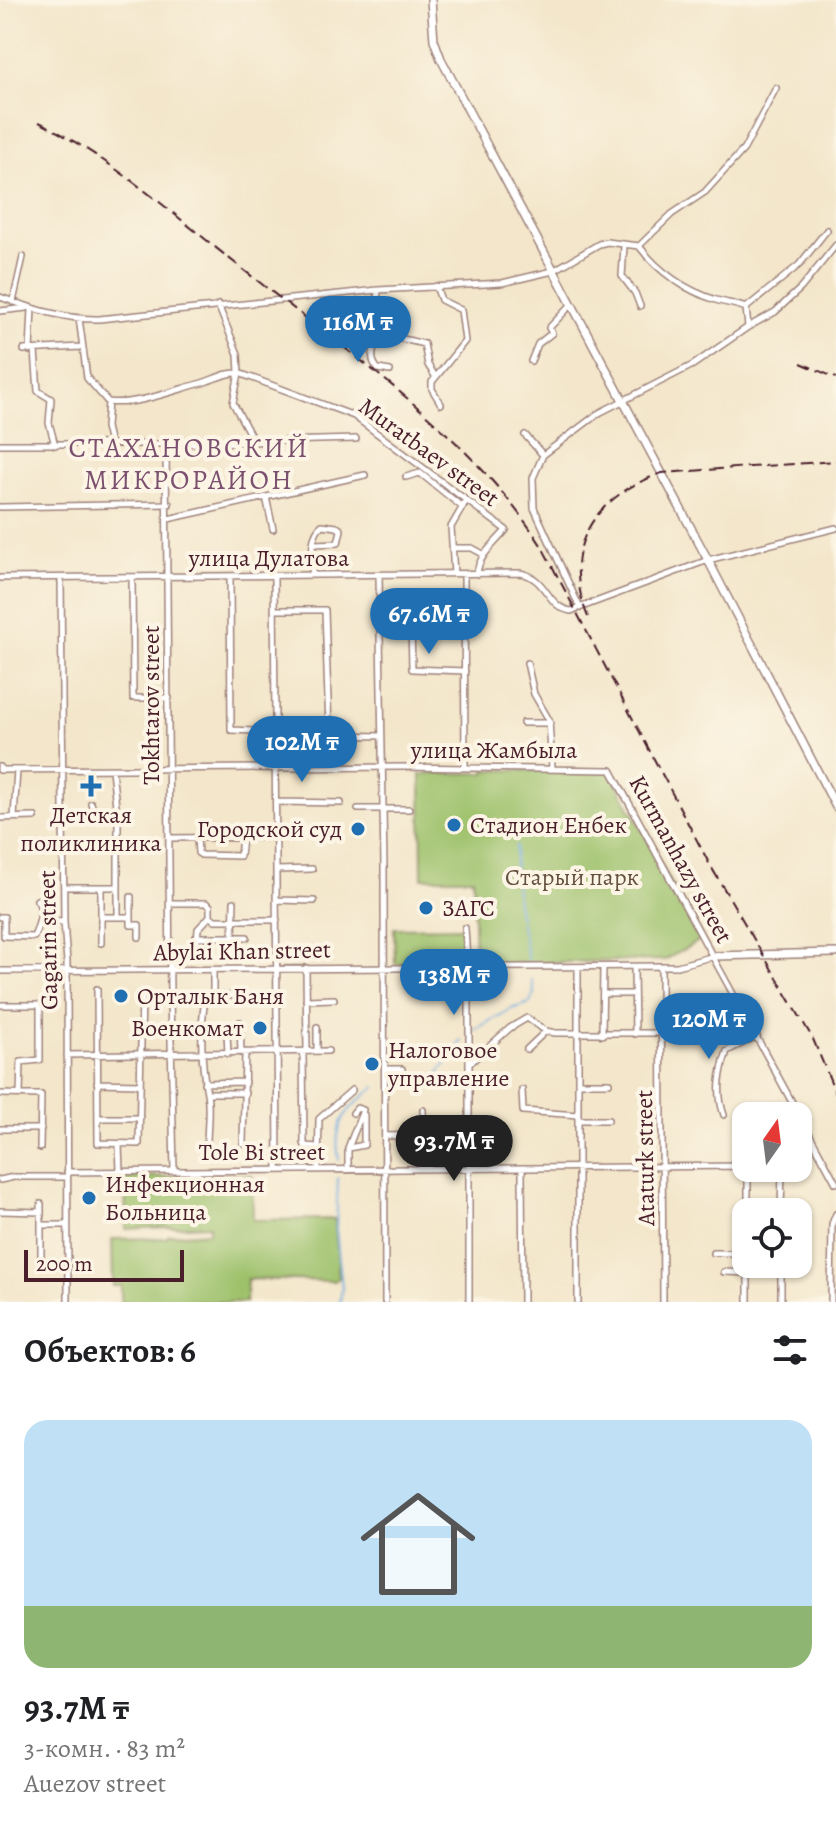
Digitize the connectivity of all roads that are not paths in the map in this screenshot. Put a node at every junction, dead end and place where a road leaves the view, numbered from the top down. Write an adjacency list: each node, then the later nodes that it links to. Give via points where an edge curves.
1 (431, 0): 8 (street, via 441,59)
2 (776, 88): 5 (street, via 728,169)
3 (827, 230): 17 (street, via 799,265)
4 (624, 246): 5 (street); 8 (street, via 599,244); 15 (street, via 622,276)
5 (639, 246): 17 (street, via 682,285)
6 (834, 248): 20 (street, via 775,312)
7 (23, 257): 12 (street)
8 (553, 271): 9 (street, via 502,283); 14 (street)
9 (436, 286): 10 (street); 27 (street, via 441,300 462,312 465,341)
10 (378, 290): 13 (street); 21 (street, via 376,318)
11 (0, 297): 12 (street)
12 (13, 302): 16 (street)
13 (218, 305): 19 (street); 26 (street, via 238,354)
14 (571, 305): 24 (street, via 549,328 552,333 538,344); 29 (street)
15 (640, 306)
16 (32, 308): 18 (street); 19 (street); 23 (street)
17 (746, 308): 20 (street)
18 (0, 311)
19 (79, 318): 22 (street)
20 (748, 327): 29 (street, via 693,365)
21 (382, 334): 25 (street, via 373,361 378,369); 27 (street, via 424,344)
22 (81, 347): 23 (street); 28 (street, via 87,378)
23 (30, 350): 37 (street, via 38,391 51,399 49,423)
24 (531, 361)
25 (390, 371)
26 (239, 373): 28 (street, via 125,404); 33 (street, via 233,403); 42 (street, Muratbaev street, via 354,416)
27 (435, 376): 30 (street, via 432,389)
28 (108, 402): 35 (street)
29 (623, 402): 38 (street, via 599,413); 52 (street)
30 (441, 404)
31 (525, 435): 38 (street)
32 (356, 439): 33 (street, Muratbaev street)
33 (255, 443): 36 (street, Muratbaev street)
34 (0, 444): 37 (street, Muratbaev street)
35 (110, 444): 36 (street, Muratbaev street); 37 (street, Muratbaev street)
36 (166, 444): 43 (street)
37 (55, 445)
38 (543, 455): 64 (street, via 533,478 534,508)
39 (365, 475): 41 (street)
40 (406, 477): 44 (street, via 420,473)
41 (266, 497): 46 (street); 48 (street)
42 (466, 501): 44 (street); 51 (street, Muratbaev street, via 506,530)
43 (169, 504): 45 (street); 46 (street)
44 (461, 506): 50 (street, via 451,527)
45 (0, 507)
46 (168, 519): 58 (street, Tokhtarov street)
47 (836, 528): 52 (street)
48 (273, 529)
49 (314, 544): 49 (street, via 319,526 341,530 338,543); 56 (street)
50 (454, 548): 51 (street); 53 (street)
51 (483, 554): 55 (street)
52 (708, 560): 64 (street); 87 (street)
53 (454, 574): 54 (street, улица Дулатова); 57 (street, улица Дулатова)
54 (464, 574): 55 (street, улица Дулатова); 68 (street)
55 (477, 574): 64 (street, улица Дулатова, via 527,574 541,582 556,604 571,611)
56 (312, 575): 57 (street, улица Дулатова); 60 (street, улица Дулатова)
57 (379, 575): 73 (street)
58 (168, 576): 59 (street, улица Дулатова); 61 (street, улица Дулатова); 69 (street, Tokhtarov street)
59 (230, 576): 60 (street, улица Дулатова); 72 (street, via 231,730)
60 (274, 576): 65 (street)
61 (132, 577): 63 (street, улица Дулатова); 69 (street, via 133,698)
62 (0, 578): 63 (street, улица Дулатова)
63 (61, 578): 81 (street, Gagarin street)
64 (580, 608)
65 (274, 610): 72 (street); 73 (street, via 325,610 329,730)
66 (411, 623): 68 (street, via 412,669)
67 (527, 663): 71 (street, via 534,694)
68 (465, 671): 75 (street)
69 (169, 698): 83 (street, Tokhtarov street)
70 (523, 723): 71 (street)
71 (550, 723): 76 (street)
72 (276, 732): 78 (street)
73 (381, 736): 79 (street)
74 (0, 768): 80 (street, улица Жамбыла)
75 (465, 768): 76 (street, улица Жамбыла); 79 (street, улица Жамбыла)
76 (552, 768): 77 (street, улица Жамбыла)
77 (605, 768): 127 (street, Kurmanhazy street, via 613,772)
78 (276, 769): 79 (street, улица Жамбыла); 83 (street, улица Жамбыла); 84 (street)
79 (381, 769): 89 (street)
80 (17, 770): 81 (street, улица Жамбыла); 91 (street)
81 (63, 770): 82 (street, улица Жамбыла); 101 (street, Gagarin street)
82 (112, 770): 83 (street, улица Жамбыла); 94 (street)
83 (169, 771): 96 (street, Tokhtarov street)
84 (276, 802): 86 (street); 95 (street)
85 (91, 803): 94 (street, via 96,818)
86 (341, 803)
87 (836, 807)
88 (358, 809): 89 (street)
89 (382, 809): 90 (street); 133 (street)
90 (409, 809)
91 (14, 817): 92 (street); 93 (street)
92 (35, 817)
93 (0, 818)
94 (117, 819): 103 (street)
95 (277, 837): 98 (street); 100 (street)
96 (169, 838): 97 (street); 109 (street, Tokhtarov street)
97 (197, 838): 98 (street); 98 (street, via 201,855 240,856)
98 (242, 838)
99 (312, 869): 100 (street)
100 (277, 870): 106 (street)
101 (66, 887): 102 (street); 118 (street, Gagarin street)
102 (101, 887): 103 (street); 112 (street)
103 (118, 887): 113 (street)
104 (131, 897): 114 (street)
105 (37, 900): 117 (street)
106 (277, 900): 107 (street); 116 (street)
107 (314, 901)
108 (234, 902): 115 (street)
109 (170, 903): 110 (street, via 206,903); 139 (street, Tokhtarov street)
110 (210, 916): 115 (street); 121 (street)
111 (0, 917): 117 (street, via 4,936 34,937)
112 (101, 917): 113 (street); 124 (street)
113 (118, 917): 114 (street)
114 (131, 917): 120 (street, via 131,925 139,925)
115 (234, 920): 116 (street); 122 (street)
116 (277, 920): 135 (street)
117 (40, 921): 118 (street)
118 (64, 922): 136 (street, Gagarin street)
119 (465, 928): 134 (street)
120 (139, 937)
121 (196, 937): 122 (street); 126 (street)
122 (233, 937): 123 (street)
123 (247, 937)
124 (101, 943)
125 (836, 953): 127 (street)
126 (196, 954)
127 (714, 956): 128 (street, Abylai Khan street); 150 (street, Kurmanhazy street)
128 (661, 966): 131 (street, Abylai Khan street); 157 (street, Ataturk street)
129 (578, 967): 130 (street, Abylai Khan street); 134 (street, Abylai Khan street); 158 (street)
130 (603, 967): 131 (street, Abylai Khan street); 142 (street)
131 (634, 967): 143 (street)
132 (306, 968): 133 (street, Abylai Khan street); 135 (street, Abylai Khan street); 148 (street)
133 (385, 968): 134 (street, Abylai Khan street); 174 (street)
134 (468, 968): 173 (street)
135 (277, 969): 137 (street, Abylai Khan street); 144 (street)
136 (67, 970): 138 (street, Abylai Khan street); 139 (street, Abylai Khan street); 172 (street, Gagarin street)
137 (213, 970): 139 (street, Abylai Khan street); 145 (street)
138 (0, 971)
139 (170, 971): 169 (street, Tokhtarov street)
140 (97, 989): 167 (street)
141 (142, 993): 168 (street)
142 (603, 994): 143 (street); 159 (street)
143 (634, 994): 156 (street)
144 (277, 995): 145 (street); 164 (street)
145 (213, 996): 170 (street, via 204,1001)
146 (334, 999): 148 (street)
147 (687, 999): 155 (street)
148 (306, 1000): 165 (street)
149 (0, 1005): 187 (street, via 40,1005 40,1060 21,1062)
150 (740, 1005): 155 (street, via 708,1021 700,1031); 160 (street, Kurmanhazy street)
151 (240, 1022): 166 (street)
152 (317, 1027): 162 (street)
153 (546, 1031): 158 (street); 161 (street); 173 (street, via 532,1019 521,1019)
154 (227, 1033): 171 (street)
155 (687, 1033): 157 (street)
156 (635, 1034): 157 (street); 159 (street)
157 (661, 1034): 207 (street, Ataturk street)
158 (576, 1035): 159 (street); 179 (street)
159 (602, 1035)
160 (757, 1036): 188 (street, Kurmanhazy street); 192 (street, via 727,1051 720,1081)
161 (527, 1049)
162 (317, 1051): 163 (street); 165 (street)
163 (328, 1051)
164 (278, 1052): 165 (street); 166 (street); 212 (street)
165 (305, 1052): 204 (street, via 304,1143)
166 (243, 1053): 171 (street); 176 (street)
167 (98, 1054): 168 (street); 172 (street); 177 (street)
168 (142, 1054): 169 (street); 181 (street)
169 (171, 1054): 170 (street); 215 (street, Tokhtarov street)
170 (203, 1054): 171 (street); 178 (street)
171 (228, 1054)
172 (67, 1055): 218 (street, Gagarin street)
173 (469, 1065): 209 (street)
174 (385, 1069): 175 (street); 199 (street)
175 (402, 1069)
176 (245, 1082): 178 (street); 185 (street)
177 (97, 1083): 181 (street); 194 (street)
178 (204, 1083): 184 (street)
179 (578, 1083): 180 (street); 193 (street)
180 (609, 1083)
181 (140, 1084): 195 (street)
182 (352, 1090): 204 (street, via 319,1119)
183 (522, 1090): 193 (street, via 523,1111)
184 (207, 1093): 185 (street); 202 (street)
185 (245, 1093): 203 (street)
186 (0, 1094): 187 (street)
187 (20, 1094): 198 (street, via 41,1095)
188 (792, 1102)
189 (363, 1110): 191 (street); 206 (street); 206 (street, via 364,1145)
190 (423, 1110): 199 (street, via 424,1135)
191 (353, 1113)
192 (724, 1115)
193 (578, 1117): 196 (street); 211 (street)
194 (98, 1118): 195 (street); 201 (street, via 98,1143)
195 (140, 1118): 201 (street, via 139,1144)
196 (608, 1120)
197 (0, 1129): 198 (street)
198 (41, 1129): 205 (street)
199 (385, 1136): 214 (street)
200 (812, 1139): 220 (street, Kurmanhazy street)
201 (119, 1144): 217 (street)
202 (207, 1144)
203 (243, 1144)
204 (318, 1147): 213 (street)
205 (40, 1148)
206 (348, 1148): 216 (street)
207 (664, 1167): 208 (street, Tole Bi street); 211 (street, Tole Bi street); 239 (street, Ataturk street)
208 (732, 1167)
209 (468, 1168): 210 (street, Tole Bi street); 214 (street, Tole Bi street); 236 (street)
210 (522, 1168): 211 (street, Tole Bi street); 237 (street)
211 (578, 1168): 238 (street)
212 (278, 1169): 213 (street, Tole Bi street); 215 (street, Tole Bi street)
213 (318, 1169): 216 (street, Tole Bi street)
214 (385, 1169): 216 (street, Tole Bi street); 235 (street)
215 (174, 1170): 217 (street, Tole Bi street)
216 (348, 1170)
217 (120, 1171): 218 (street, Tole Bi street)
218 (67, 1175): 219 (street, Tole Bi street); 226 (street, Gagarin street)
219 (0, 1180)
220 (836, 1183)
221 (41, 1204): 223 (street)
222 (0, 1211): 223 (street)
223 (41, 1212): 225 (street)
224 (836, 1214): 242 (street)
225 (41, 1225): 226 (street); 229 (street)
226 (67, 1225): 234 (street, Gagarin street)
227 (713, 1253): 228 (street)
228 (732, 1253)
229 (41, 1257)
230 (724, 1272): 231 (street)
231 (732, 1272)
232 (748, 1278): 240 (street)
233 (781, 1278): 241 (street)
234 (68, 1302)
235 (385, 1302)
236 (469, 1302)
237 (523, 1302)
238 (578, 1302)
239 (663, 1302)
240 (748, 1302)
241 (781, 1302)
242 (831, 1302)

